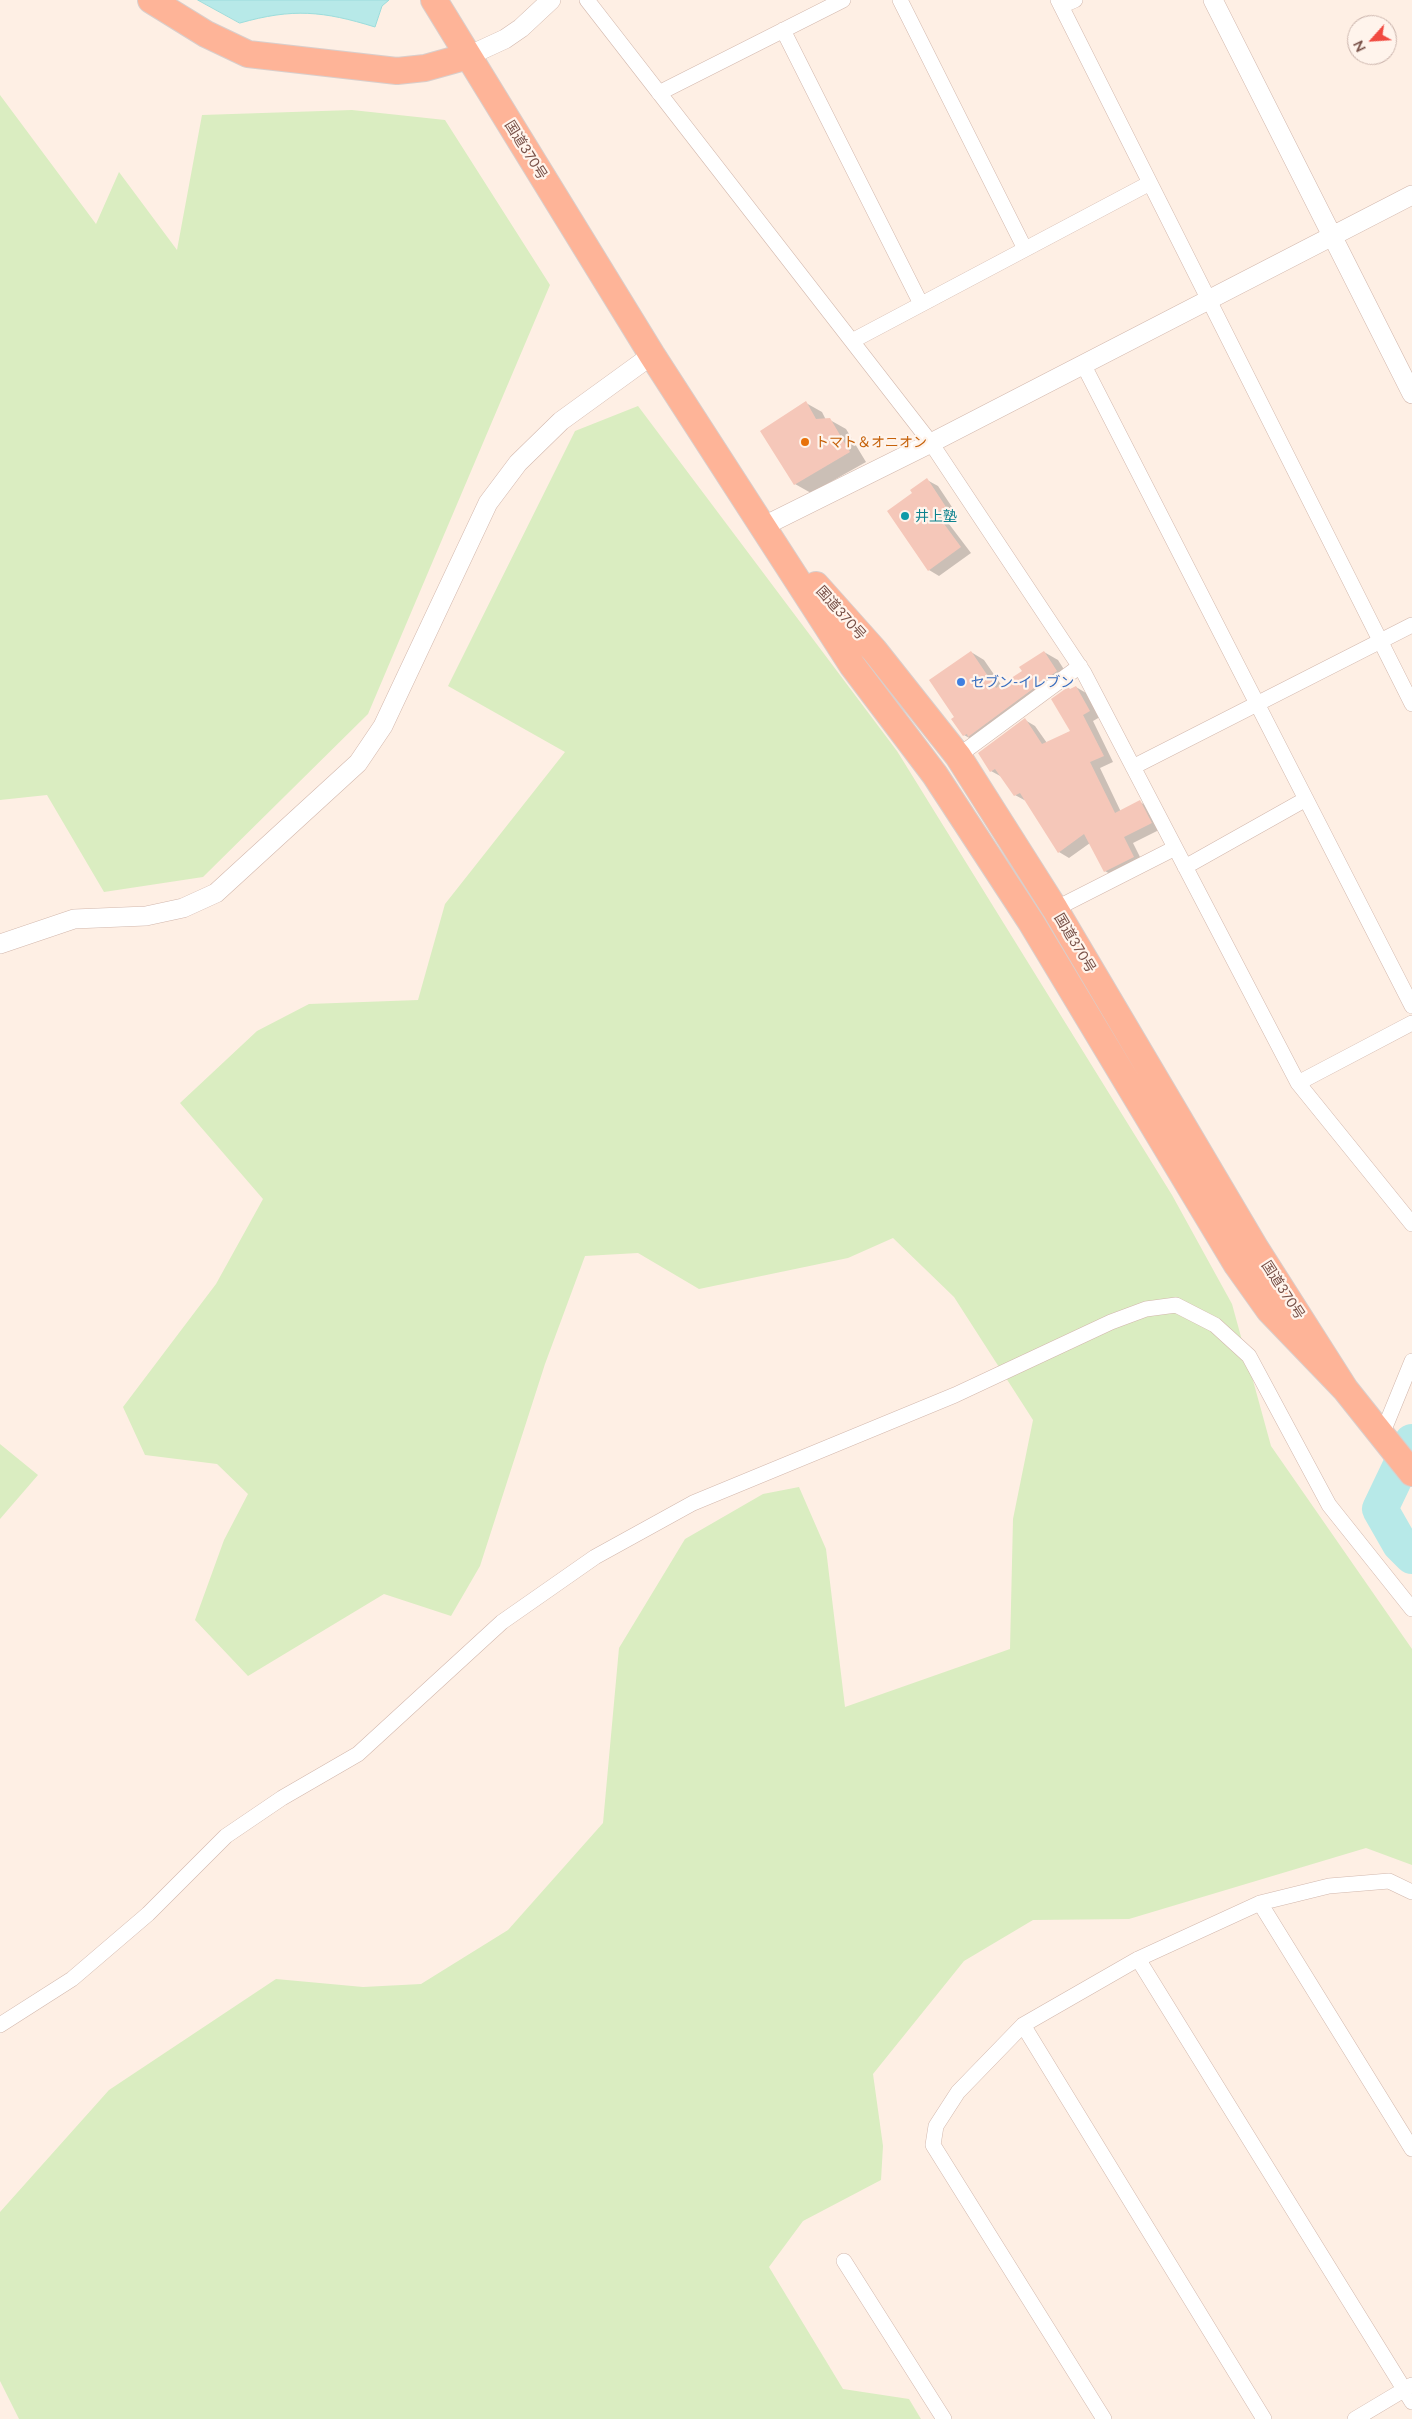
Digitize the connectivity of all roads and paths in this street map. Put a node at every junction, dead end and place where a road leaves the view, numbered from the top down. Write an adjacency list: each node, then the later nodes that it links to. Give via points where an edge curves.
1 (151, 0): 10 (highway, via 206,34 248,54 397,71 425,68)
2 (434, 0): 10 (highway, 国道370号)
3 (551, 0): 10 (street, via 505,39)
4 (586, 0): 11 (street)
5 (842, 0): 9 (street)
6 (900, 0): 15 (street)
7 (1214, 0): 14 (street)
8 (1065, 2): 12 (street)
9 (783, 30): 11 (street); 17 (street)
10 (468, 56): 19 (highway, 国道370号)
11 (659, 93): 18 (street)
12 (1150, 183): 15 (street); 16 (street)
13 (1412, 195): 14 (street)
14 (1331, 235): 16 (street); 21 (street)
15 (1026, 249): 17 (street)
16 (1208, 299): 20 (street); 25 (street)
17 (922, 304): 18 (street)
18 (852, 341): 22 (street)
19 (652, 355): 23 (highway, 国道370号); 35 (street, via 561,421 518,463 488,503 383,726 358,763 216,892 183,908 146,916 74,918)
20 (1083, 364): 22 (street); 27 (street)
21 (1412, 394)
22 (931, 443): 23 (street); 26 (street)
23 (764, 526): 29 (highway, 国道370号, via 874,650); 41 (highway, 国道370号, via 852,665 935,775 1031,922 1237,1265 1269,1310)
24 (1412, 624): 25 (street)
25 (1380, 641): 27 (street); 28 (street)
26 (1080, 666): 29 (street); 30 (street)
27 (1258, 703): 30 (street); 31 (street)
28 (1412, 704)
29 (958, 756): 34 (highway, 国道370号)
30 (1133, 766): 32 (street)
31 (1306, 799): 33 (street); 36 (street)
32 (1176, 848): 33 (street); 34 (street)
33 (1186, 867): 38 (street)
34 (1055, 910): 41 (highway, 国道370号, via 1256,1249)
35 (0, 944)
36 (1412, 1006)
37 (1412, 1023): 38 (street)
38 (1298, 1083): 39 (street)
39 (1412, 1224)
40 (1412, 1360): 42 (street)
41 (1345, 1389): 42 (highway, 国道370号)
42 (1385, 1442): 43 (highway, 国道370号)
43 (1412, 1473)
44 (1412, 1609): 48 (street, via 1329,1504 1249,1356 1215,1325 1176,1304 1146,1309 1111,1322 955,1395 694,1503 595,1557 502,1622 358,1754 282,1798 226,1836 148,1914 72,1978)
45 (1412, 1892): 46 (street, via 1389,1881 1329,1886)
46 (1260, 1902): 47 (street); 50 (street)
47 (1138, 1959): 49 (street); 52 (street)
48 (0, 2025)
49 (1023, 2025): 54 (street, via 958,2092 936,2126 933,2145); 55 (street)
50 (1412, 2149)
51 (844, 2261): 53 (street)
52 (1409, 2392): 56 (street)
53 (944, 2419)
54 (1104, 2419)
55 (1264, 2419)
56 (1355, 2419)

